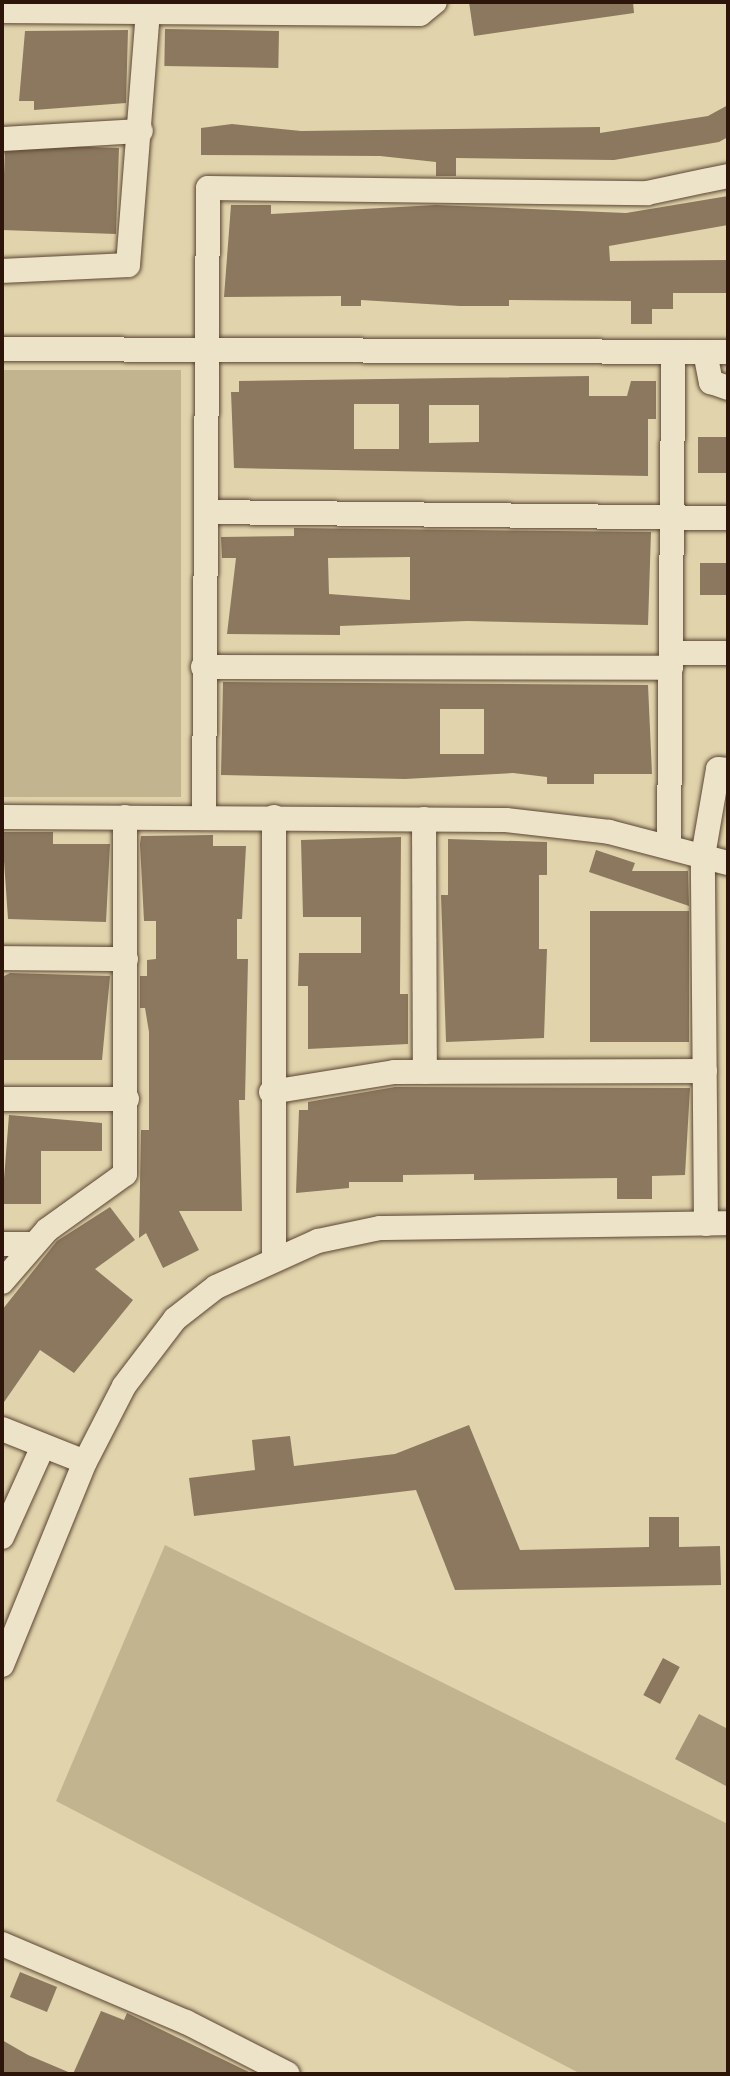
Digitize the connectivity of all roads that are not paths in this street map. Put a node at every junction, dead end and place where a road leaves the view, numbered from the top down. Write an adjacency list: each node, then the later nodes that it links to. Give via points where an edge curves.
1 (435, 2): 3 (street, via 420,14)
2 (2, 11): 3 (street)
3 (148, 12): 4 (street)
4 (141, 131): 5 (street); 7 (street, via 128,265)
5 (2, 139)
6 (728, 176): 9 (street, via 647,193 208,188)
7 (2, 271)
8 (2, 349): 9 (street)
9 (207, 351): 10 (street); 13 (street)
10 (673, 352): 11 (street); 14 (street)
11 (717, 352): 12 (street, via 711,382)
12 (728, 388)
13 (206, 512): 14 (street); 18 (street)
14 (672, 518): 15 (street); 17 (street)
15 (728, 518)
16 (728, 653): 17 (street)
17 (671, 660): 18 (street); 25 (street)
18 (203, 667): 22 (street)
19 (728, 770): 26 (street, via 719,769)
20 (2, 817): 21 (street)
21 (125, 817): 22 (street); 29 (street)
22 (204, 817): 23 (street)
23 (274, 817): 24 (street); 32 (street)
24 (424, 819): 25 (street, via 506,820); 31 (street)
25 (669, 844): 26 (street)
26 (703, 856): 27 (street); 30 (street)
27 (728, 863)
28 (2, 958): 29 (street)
29 (127, 959): 34 (street)
30 (705, 1071): 31 (street); 35 (street)
31 (425, 1072): 32 (street, via 357,1075)
32 (271, 1092): 38 (street)
33 (2, 1099): 34 (street)
34 (127, 1099): 37 (street, via 125,1174)
35 (717, 1223): 38 (street, via 380,1228 333,1236)
36 (2, 1244): 37 (street)
37 (34, 1244): 39 (street)
38 (274, 1258): 42 (street, via 216,1287 175,1319 124,1386)
39 (2, 1282)
40 (2, 1429): 41 (street)
41 (43, 1446): 42 (street); 43 (street)
42 (85, 1462): 44 (street)
43 (2, 1537)
44 (2, 1665)
45 (2, 1944): 46 (street, via 186,2022)
46 (288, 2074)

